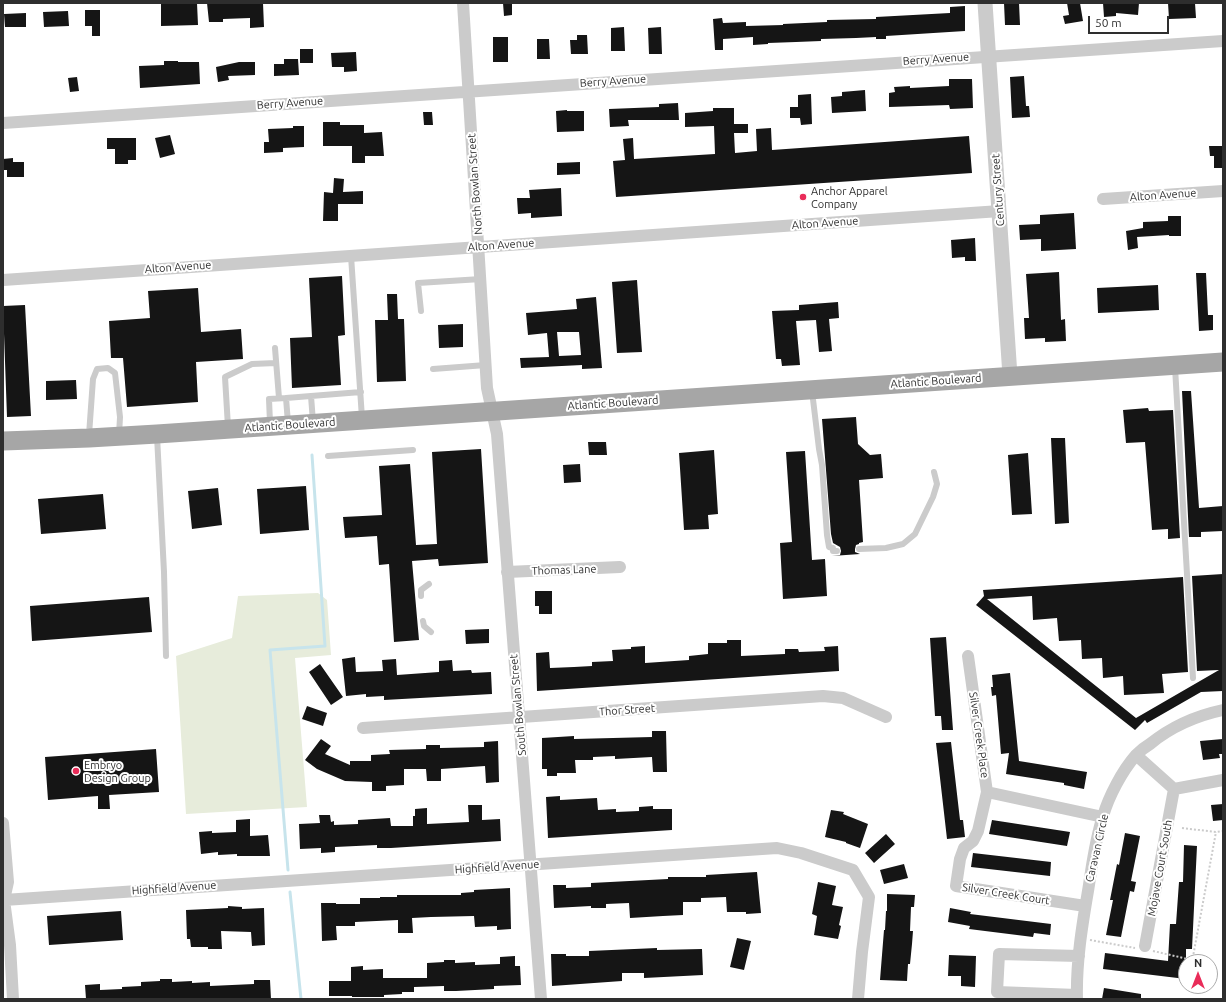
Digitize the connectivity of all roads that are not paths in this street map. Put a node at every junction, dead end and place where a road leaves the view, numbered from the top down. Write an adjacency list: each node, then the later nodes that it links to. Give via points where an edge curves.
1 (463, 3): 5 (street, North Bowlan Street)
2 (985, 3): 4 (street, Century Street)
3 (1223, 41): 4 (street, Berry Avenue)
4 (989, 56): 5 (street, Berry Avenue); 9 (street, Century Street)
5 (468, 92): 6 (street, Berry Avenue); 10 (street, North Bowlan Street)
6 (3, 123)
7 (1223, 191): 8 (street, Alton Avenue)
8 (1103, 199)
9 (1000, 211): 10 (street, Alton Avenue); 21 (street, Century Street)
10 (479, 247): 11 (street, Alton Avenue); 12 (street, North Bowlan Street)
11 (351, 256): 13 (street, Alton Avenue); 23 (lane)
12 (481, 279): 14 (lane, via 418,283); 18 (street, North Bowlan Street)
13 (3, 280)
14 (421, 311)
15 (275, 348): 17 (lane)
16 (1223, 362): 19 (main road, Atlantic Boulevard)
17 (276, 363): 25 (lane); 31 (lane, via 252,364 225,377)
18 (486, 365): 20 (lane); 27 (street, North Bowlan Street)
19 (1175, 365): 21 (main road, Atlantic Boulevard); 49 (lane)
20 (433, 369)
21 (1010, 376): 22 (main road, Atlantic Boulevard)
22 (812, 390): 27 (main road, Atlantic Boulevard); 40 (lane, via 822,465 827,535 829,547)
23 (361, 392): 24 (lane); 28 (lane)
24 (311, 396): 26 (lane); 29 (lane)
25 (279, 398): 26 (lane); 30 (lane, via 269,399)
26 (286, 398): 30 (lane)
27 (492, 412): 28 (main road, Atlantic Boulevard); 42 (street, South Bowlan Street, via 497,434)
28 (362, 420): 29 (main road, Atlantic Boulevard)
29 (313, 424): 30 (main road, Atlantic Boulevard)
30 (280, 426): 31 (main road, Atlantic Boulevard)
31 (228, 429): 32 (main road, Atlantic Boulevard)
32 (157, 434): 33 (main road, Atlantic Boulevard); 47 (lane)
33 (119, 436): 34 (main road, Atlantic Boulevard); 34 (lane, via 120,417 115,373 108,368 97,370 92,379)
34 (89, 438): 35 (main road, Atlantic Boulevard)
35 (3, 441)
36 (413, 450): 37 (lane)
37 (328, 456)
38 (934, 472): 39 (lane, via 937,484 915,534 903,544 886,548)
39 (859, 549)
40 (837, 551)
41 (620, 567): 42 (street, Thomas Lane)
42 (507, 572): 52 (street, South Bowlan Street)
43 (429, 584): 44 (lane, via 421,590)
44 (421, 596)
45 (423, 621): 46 (lane, via 424,626)
46 (431, 632)
47 (166, 656)
48 (968, 656): 57 (street, Silver Creek Place)
49 (1193, 678)
50 (1223, 710): 54 (street, Caravan Circle, via 1180,723)
51 (886, 717): 52 (street, Thor Street, via 843,698 823,696)
52 (519, 718): 53 (street, Thor Street); 60 (street, South Bowlan Street)
53 (363, 728)
54 (1136, 755): 56 (street); 58 (street, Caravan Circle, via 1118,783)
55 (1223, 780): 56 (street)
56 (1174, 789): 63 (street, Mojave Court South)
57 (987, 792): 58 (street, Silver Creek Place); 62 (street, Silver Creek Court, via 974,841 964,848 960,859 956,886)
58 (1103, 817): 62 (street, Caravan Circle)
59 (3, 823): 61 (street, via 8,882)
60 (530, 864): 61 (street, Highfield Avenue); 67 (street, South Bowlan Street); 68 (street, Highfield Avenue, via 777,848 853,870 869,898)
61 (3, 899): 66 (street, via 10,945)
62 (1085, 906): 64 (street, Caravan Circle)
63 (1145, 946)
64 (1079, 956): 65 (street, Caravan Circle); 65 (street, via 999,954 997,992)
65 (1077, 997)
66 (13, 999)
67 (541, 999)
68 (858, 999)

